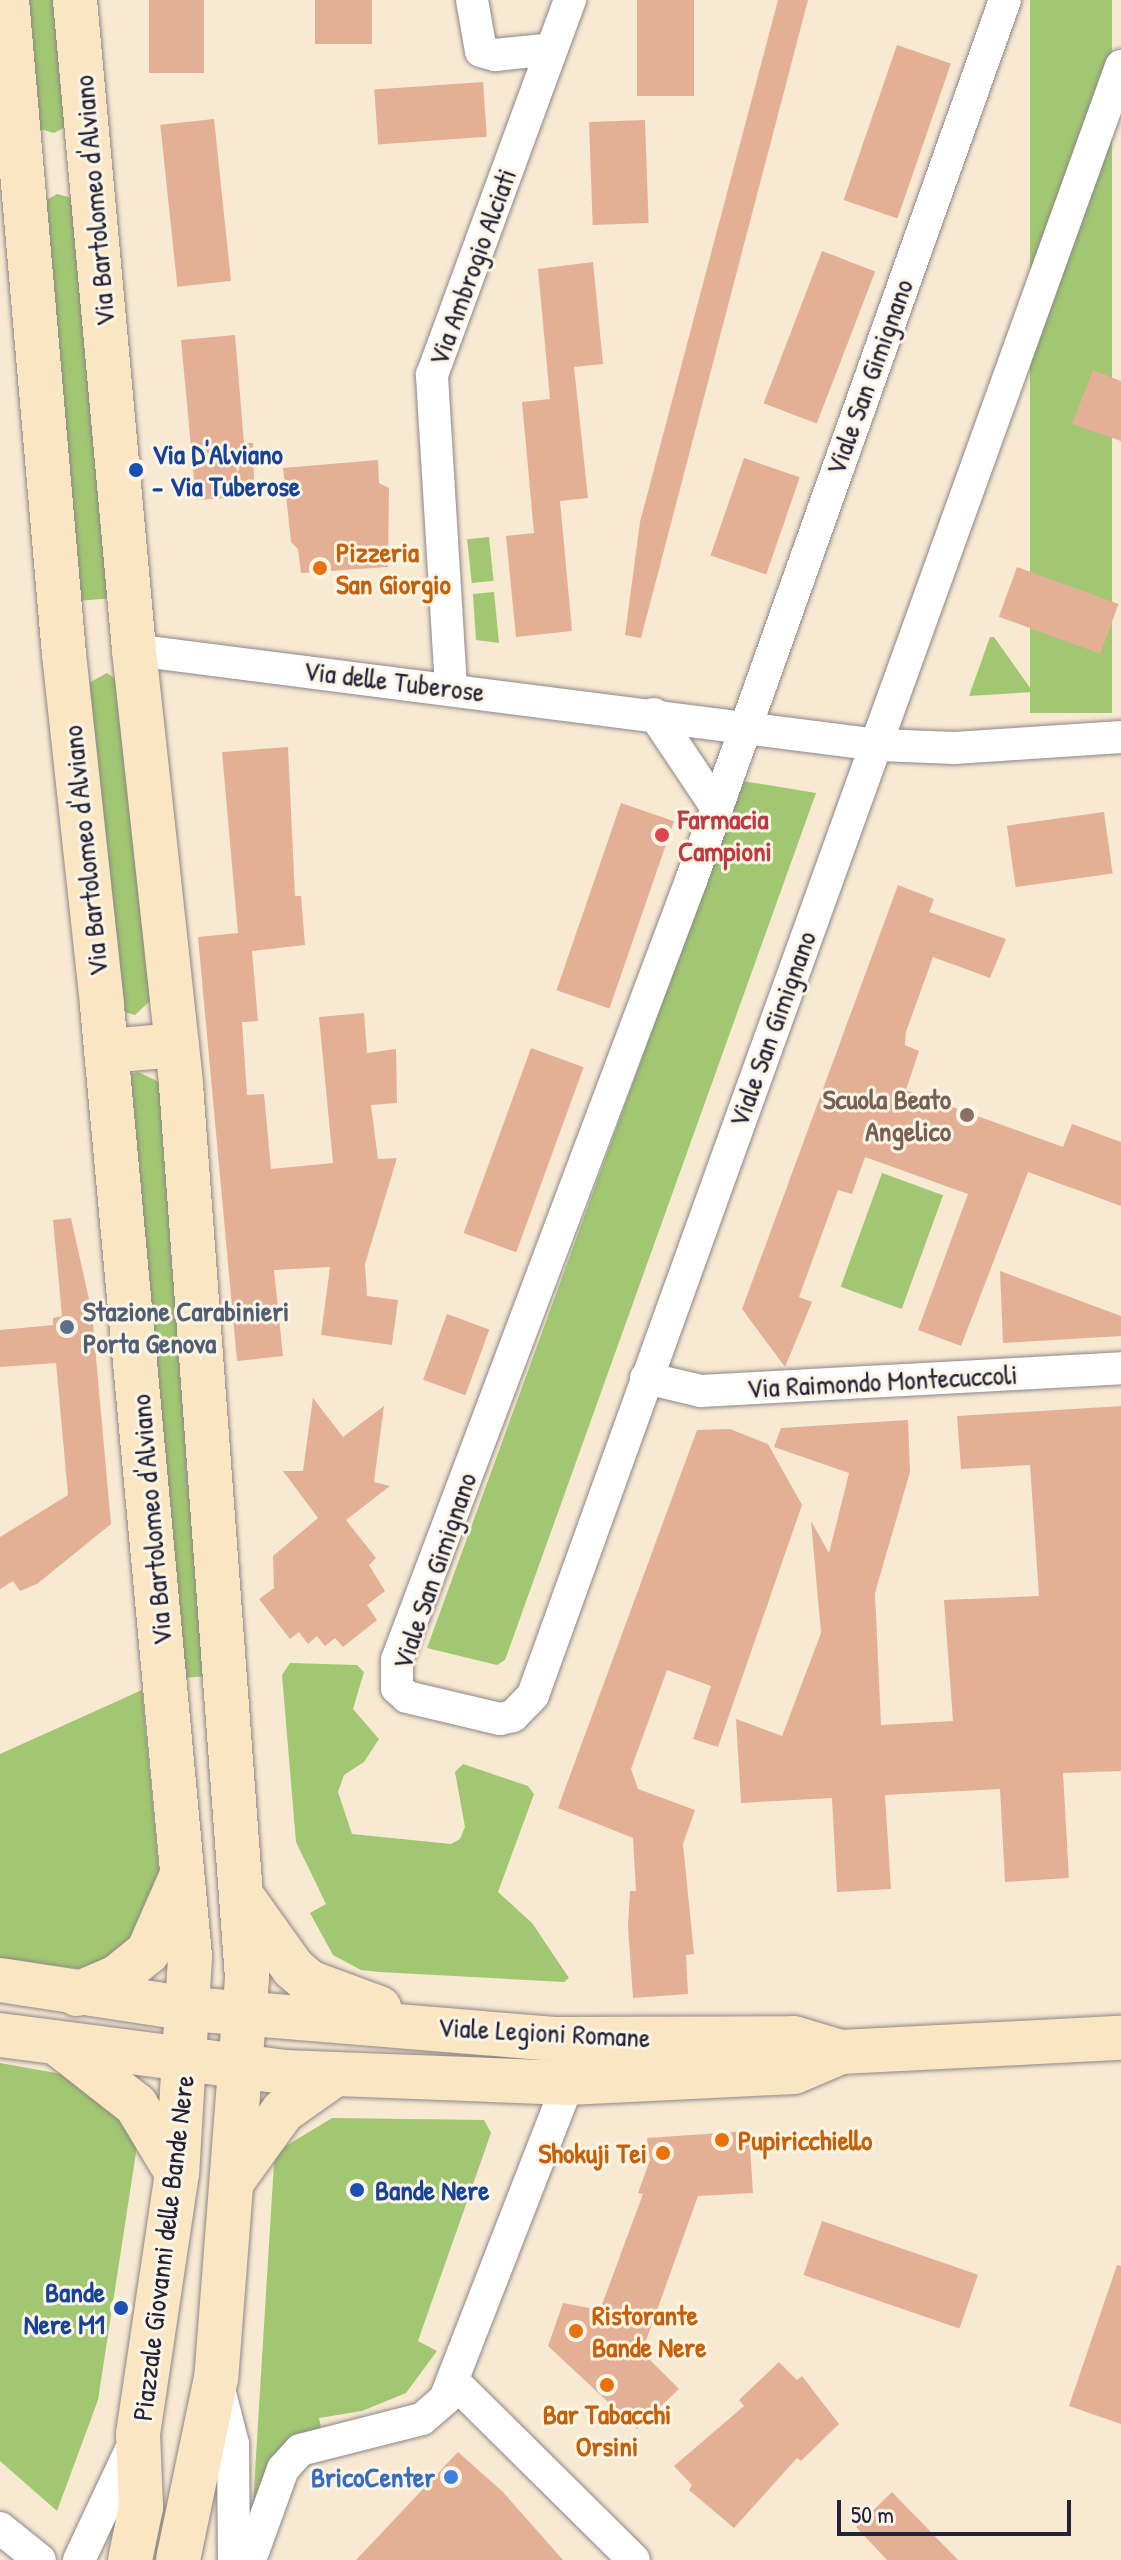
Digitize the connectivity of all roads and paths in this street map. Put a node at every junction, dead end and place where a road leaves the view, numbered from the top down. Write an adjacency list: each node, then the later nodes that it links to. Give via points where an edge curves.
1 (7, 0): 9 (main road, Via Bartolomeo d'Alviano)
2 (75, 0): 8 (main road, Via Bartolomeo d'Alviano)
3 (472, 0): 6 (street, via 481,51 495,55)
4 (570, 0): 6 (street, Via Ambrogio Alciati)
5 (1005, 0): 14 (street, Viale San Gimignano)
6 (552, 49): 12 (street, Via Ambrogio Alciati, via 432,375)
7 (1121, 66): 16 (street, Viale San Gimignano)
8 (90, 161): 9 (main road); 10 (main road, Via Bartolomeo d'Alviano)
9 (22, 168): 11 (main road, Via Bartolomeo d'Alviano)
10 (134, 650): 11 (main road); 12 (street, Via delle Tuberose); 18 (main road, Via Bartolomeo d'Alviano)
11 (64, 654): 19 (main road, Via Bartolomeo d'Alviano)
12 (451, 687): 13 (street, Via delle Tuberose)
13 (654, 714): 14 (street, Via delle Tuberose); 17 (street)
14 (743, 724): 16 (street, Via delle Tuberose); 17 (street, Viale San Gimignano)
15 (1121, 737): 16 (street, Via delle Tuberose, via 955,748)
16 (879, 745): 21 (street, Viale San Gimignano)
17 (717, 808): 21 (street, Viale San Gimignano, via 394,1672 397,1688 407,1697 465,1714 513,1716 533,1695)
18 (177, 1045): 19 (main road); 22 (main road, Via Bartolomeo d'Alviano)
19 (106, 1051): 23 (main road, Via Bartolomeo d'Alviano)
20 (1121, 1368): 21 (street, Via Raimondo Montecuccoli, via 701,1391)
21 (646, 1378)
22 (225, 1693): 23 (main road, via 201,1688); 24 (main road, Piazzale Giovanni delle Bande Nere)
23 (166, 1702): 25 (main road, Piazzale Giovanni delle Bande Nere)
24 (232, 1759): 25 (main road, via 204,1776); 27 (main road, Piazzale Giovanni delle Bande Nere)
25 (173, 1764): 26 (main road, Piazzale Giovanni delle Bande Nere)
26 (185, 1868): 29 (main road, via 148,1952 117,1977); 30 (main road, Piazzale Giovanni delle Bande Nere)
27 (243, 1898): 31 (main road, Piazzale Giovanni delle Bande Nere); 32 (main road, via 309,1982)
28 (0, 1980): 29 (main road)
29 (77, 1994): 30 (main road)
30 (190, 2009): 31 (main road); 37 (main road, Piazzale Giovanni delle Bande Nere)
31 (245, 2014): 32 (main road, Viale Legioni Romane); 38 (main road, Piazzale Giovanni delle Bande Nere)
32 (445, 2026): 36 (main road, Viale Legioni Romane, via 558,2039 794,2038)
33 (0, 2035): 35 (main road, Piazzale Giovanni delle Bande Nere)
34 (1121, 2038): 36 (main road, Viale Legioni Romane)
35 (58, 2044): 37 (main road, Piazzale Giovanni delle Bande Nere); 41 (main road, via 136,2105)
36 (841, 2052): 40 (main road, Viale Legioni Romane, via 794,2072)
37 (187, 2061): 38 (main road, Piazzale Giovanni delle Bande Nere); 41 (main road, Piazzale Giovanni delle Bande Nere)
38 (242, 2068): 39 (main road, Piazzale Giovanni delle Bande Nere); 42 (main road, Piazzale Giovanni delle Bande Nere)
39 (334, 2075): 40 (main road, Piazzale Giovanni delle Bande Nere); 42 (main road, via 283,2111)
40 (568, 2083): 44 (street)
41 (177, 2173): 45 (main road, Piazzale Giovanni delle Bande Nere)
42 (234, 2178): 43 (main road, Piazzale Giovanni delle Bande Nere)
43 (216, 2378): 50 (main road, Piazzale Giovanni delle Bande Nere); 51 (street, Piazzale Giovanni delle Bande Nere, via 233,2444)
44 (454, 2382): 52 (street, via 436,2410 422,2419 300,2450 283,2469); 53 (street)
45 (138, 2434): 48 (street, Piazzale Giovanni delle Bande Nere); 49 (main road, Piazzale Giovanni delle Bande Nere, via 141,2496)
46 (0, 2528): 47 (street)
47 (40, 2560)
48 (79, 2560)
49 (130, 2560)
50 (178, 2560)
51 (234, 2560)
52 (250, 2560)
53 (634, 2560)

